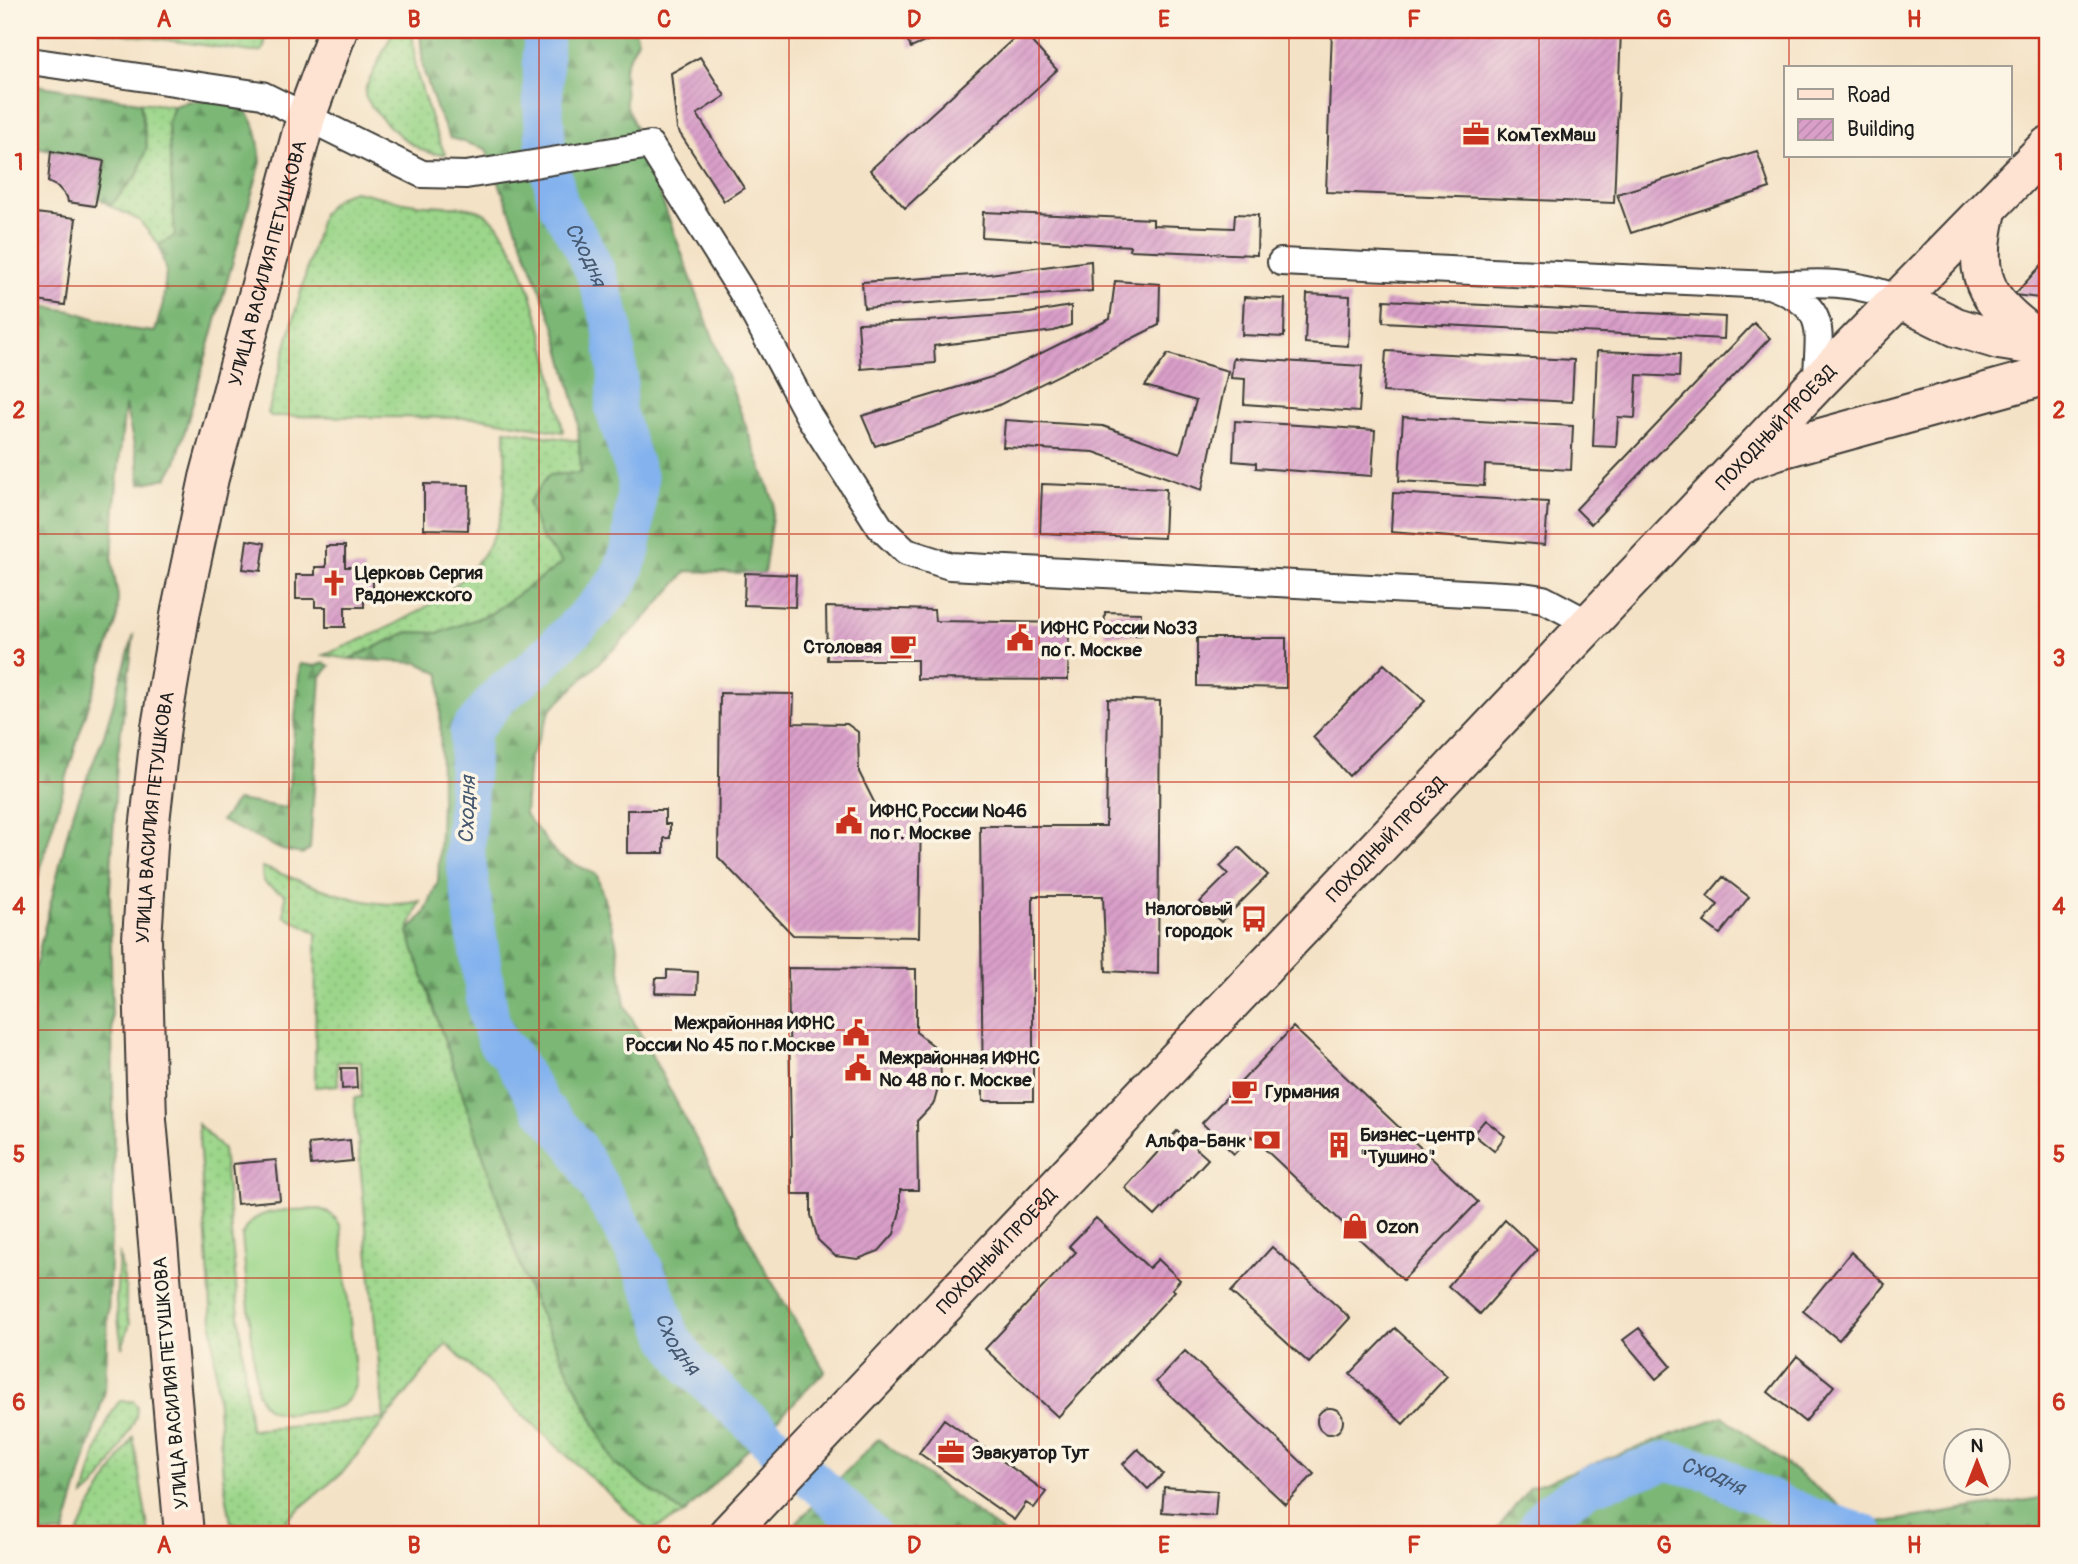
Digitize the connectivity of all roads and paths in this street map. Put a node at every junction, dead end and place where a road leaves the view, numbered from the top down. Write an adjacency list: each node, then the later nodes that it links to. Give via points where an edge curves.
1 (338, 30): 3 (main road, УЛИЦА ВАСИЛИЯ ПЕТУШКОВА)
2 (30, 61): 3 (street, УЛИЦА ВАСИЛИЯ ПЕТУШКОВА, via 262,95)
3 (306, 117): 14 (street, via 422,174 466,175 650,145 744,295 809,416 880,527 906,552 950,566 1522,596 1543,599); 15 (main road, УЛИЦА ВАСИЛИЯ ПЕТУШКОВА, via 209,478 161,727 149,830 142,939 147,1120)
4 (2048, 146): 5 (main road, ПОХОДНЫЙ ПРОЕЗД)
5 (1987, 211): 8 (main road, ПОХОДНЫЙ ПРОЕЗД); 9 (main road, via 1979,262 1984,282 2012,320)
6 (1281, 262): 7 (street)
7 (1770, 285): 8 (street, via 1845,283); 11 (street, via 1804,302 1818,324)
8 (1901, 300): 9 (main road, via 1956,327 1998,340); 11 (main road, ПОХОДНЫЙ ПРОЕЗД)
9 (2048, 347)
10 (2048, 375): 12 (main road)
11 (1817, 383): 12 (main road, via 1830,407 1846,414); 13 (main road, ПОХОДНЫЙ ПРОЕЗД)
12 (1903, 415): 13 (main road)
13 (1746, 461): 14 (main road, ПОХОДНЫЙ ПРОЕЗД)
14 (1590, 624): 16 (main road, ПОХОДНЫЙ ПРОЕЗД)
15 (184, 1534)
16 (727, 1534)

